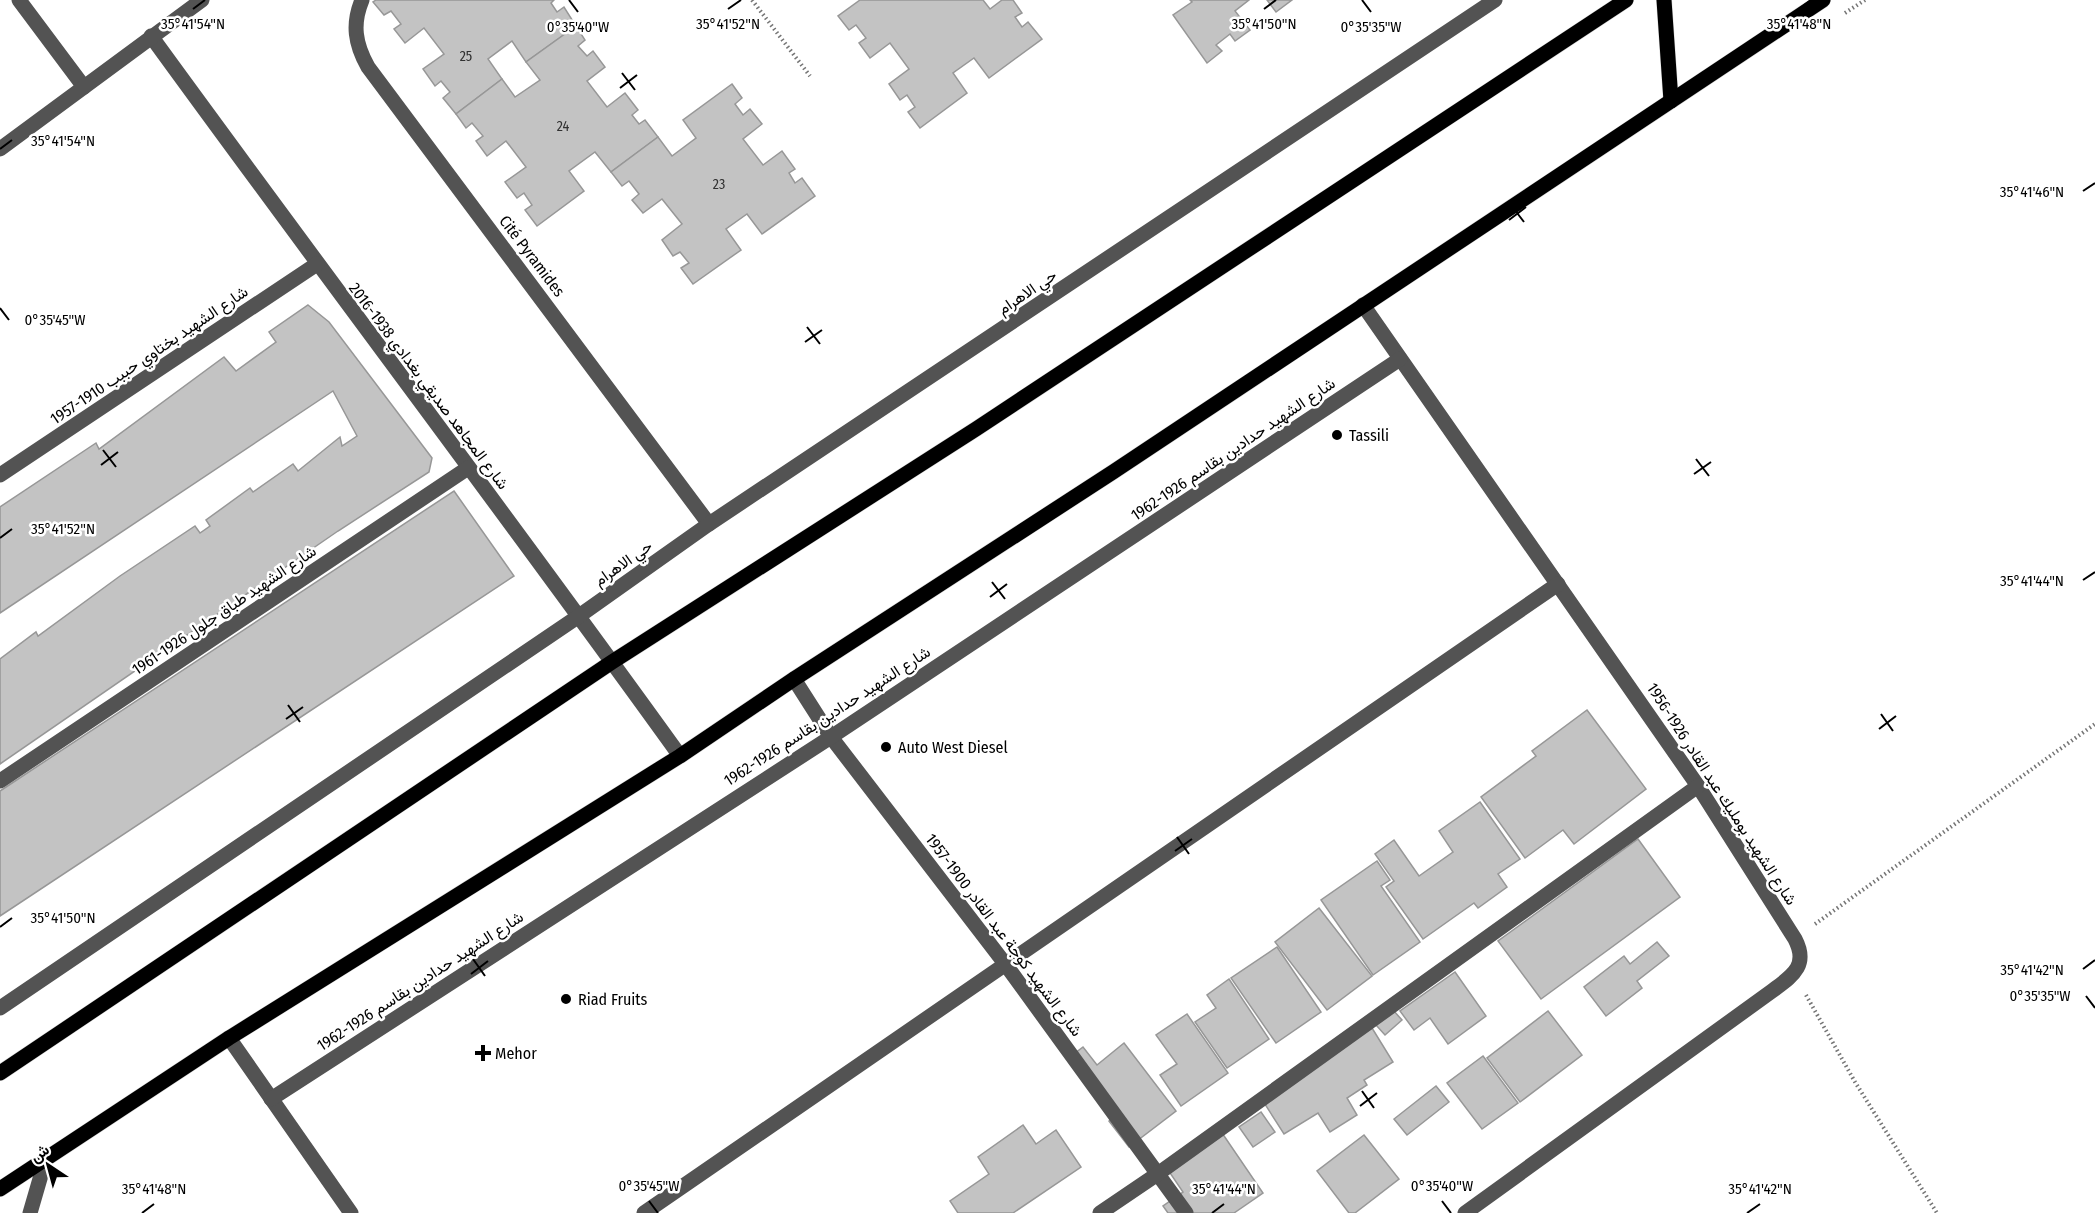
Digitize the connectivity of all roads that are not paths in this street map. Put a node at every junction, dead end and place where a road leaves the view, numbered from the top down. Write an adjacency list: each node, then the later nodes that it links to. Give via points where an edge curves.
1 (19, 0): 9 (street)
2 (202, 0): 8 (street)
3 (362, 0): 17 (street, Cité Pyramides, via 355,32 368,67)
4 (1496, 0): 17 (street, حي الاهرام)
5 (1626, 0): 20 (main road, via 976,429)
6 (1664, 0): 10 (main road)
7 (1823, 0): 10 (main road)
8 (151, 36): 9 (street); 12 (street, شارع المجاهد صديقي بغدادي 1938-2016)
9 (84, 87): 11 (street)
10 (1671, 101): 13 (main road)
11 (0, 149)
12 (317, 264): 15 (street, شارع المجاهد صديقي بغدادي 1938-2016); 16 (street, شارع الشهيد بختاوي حببب 1910-1957)
13 (1363, 305): 14 (street, شارع الشهيد بومليك عبد القادر 1926-1956); 21 (main road)
14 (1400, 359): 18 (street, شارع الشهيد بومليك عبد القادر 1926-1956); 22 (street, شارع الشهيد حدادين بقاسم 1926-1962)
15 (468, 468): 19 (street, شارع المجاهد صديقي بغدادي 1938-2016); 24 (street, شارع الشهيد طباق جلول 1926-1961)
16 (0, 475)
17 (709, 524): 19 (street, حي الاهرام)
18 (1558, 584): 25 (street, شارع الشهيد بومليك عبد القادر 1926-1956); 26 (street)
19 (579, 616): 20 (street, شارع المجاهد صديقي بغدادي 1938-2016); 27 (street, حي الاهرام)
20 (612, 662): 23 (street, شارع المجاهد صديقي بغدادي 1938-2016); 29 (main road)
21 (794, 679): 22 (street, شارع الشهيد كوجة عبد القادر 1900-1957); 23 (main road)
22 (831, 737): 26 (street, شارع الشهيد كوجة عبد القادر 1900-1957); 30 (street, شارع الشهيد حدادين بقاسم 1926-1962)
23 (680, 756): 28 (main road)
24 (0, 781)
25 (1698, 786): 32 (street); 39 (street, شارع الشهيد بومليك عبد القادر 1926-1956, via 1795,939 1799,967)
26 (1006, 965): 32 (street, شارع الشهيد كوجة عبد القادر 1900-1957); 36 (street)
27 (0, 1008)
28 (229, 1038): 30 (street); 31 (main road)
29 (0, 1073)
30 (271, 1099): 35 (street)
31 (46, 1158): 33 (main road); 34 (street)
32 (1159, 1173): 37 (street); 38 (street, شارع الشهيد كوجة عبد القادر 1900-1957)
33 (0, 1189)
34 (30, 1213)
35 (351, 1213)
36 (644, 1213)
37 (1100, 1213)
38 (1186, 1213)
39 (1465, 1213)

